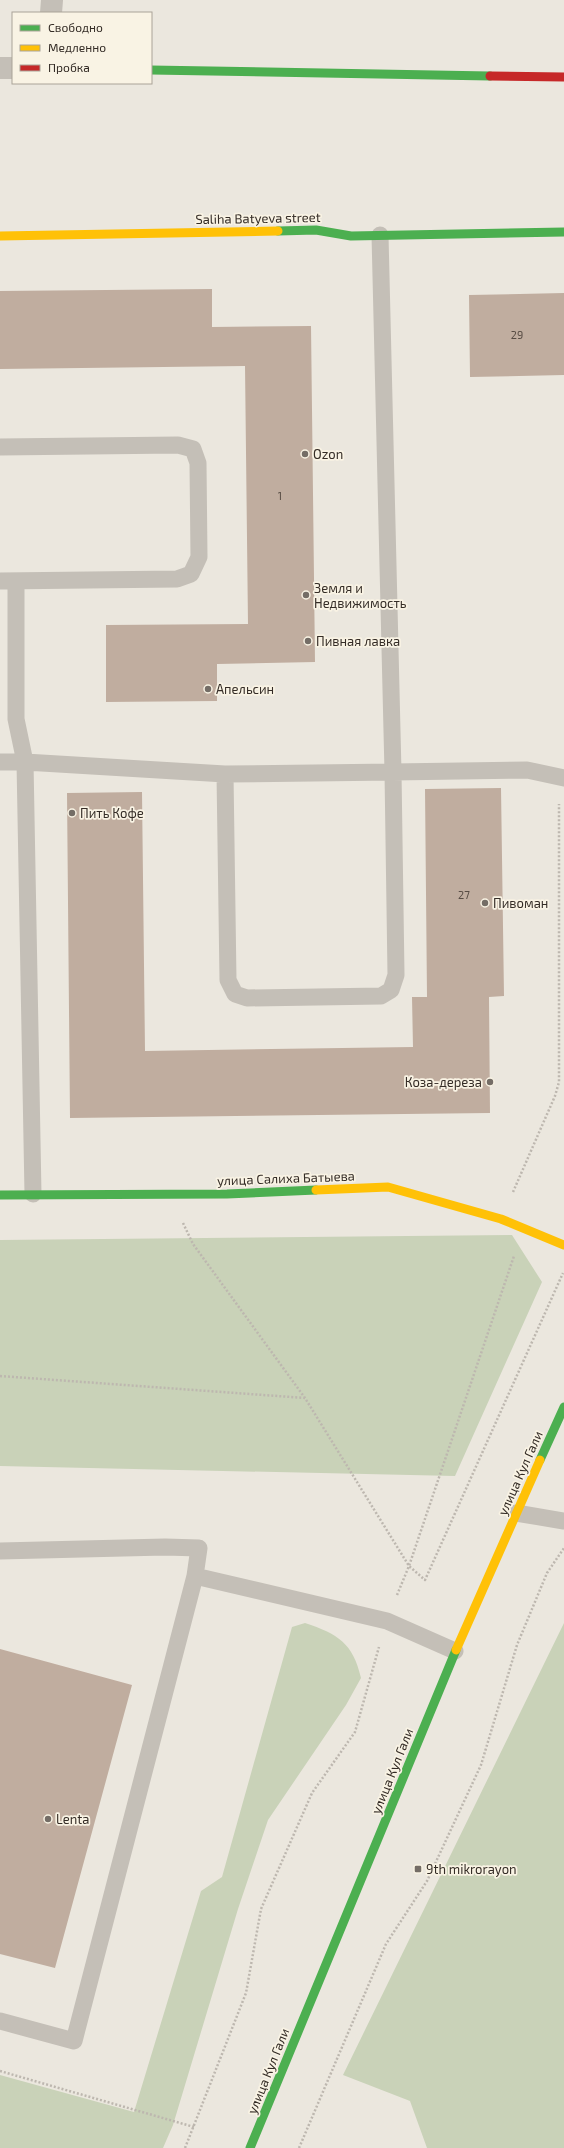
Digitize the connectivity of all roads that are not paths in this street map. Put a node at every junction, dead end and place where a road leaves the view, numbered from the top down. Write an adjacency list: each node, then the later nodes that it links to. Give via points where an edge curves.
1 (52, 0): 2 (street)
2 (51, 12)
3 (0, 68): 4 (street)
4 (12, 68)
5 (152, 70): 6 (street)
6 (564, 77)
7 (564, 232): 8 (street, Saliha Batyeva street)
8 (380, 235): 9 (street, Saliha Batyeva street, via 350,236 316,230); 14 (lane)
9 (0, 236)
10 (0, 447): 11 (lane, via 178,445 193,449 198,464 199,557 191,574 177,579)
11 (8, 581): 13 (lane, via 16,718)
12 (0, 762): 13 (lane)
13 (25, 762): 15 (lane); 17 (lane)
14 (393, 772): 15 (lane); 15 (lane, via 396,975 390,990 380,996 263,998 247,998 235,994 228,980); 16 (lane, via 527,770)
15 (225, 774)
16 (562, 777)
17 (33, 1194): 18 (street, улица Салиха Батыева); 19 (street, улица Салиха Батыева, via 227,1194 388,1187 501,1219)
18 (0, 1195)
19 (564, 1245)
20 (564, 1407): 21 (street, улица Кул Гали)
21 (516, 1513): 22 (lane); 25 (street, улица Кул Гали)
22 (564, 1521)
23 (0, 1552): 24 (lane, via 199,1548)
24 (195, 1576): 25 (lane, via 387,1621); 26 (lane, via 74,2041)
25 (455, 1651): 27 (street, улица Кул Гали)
26 (0, 2021)
27 (250, 2148)

